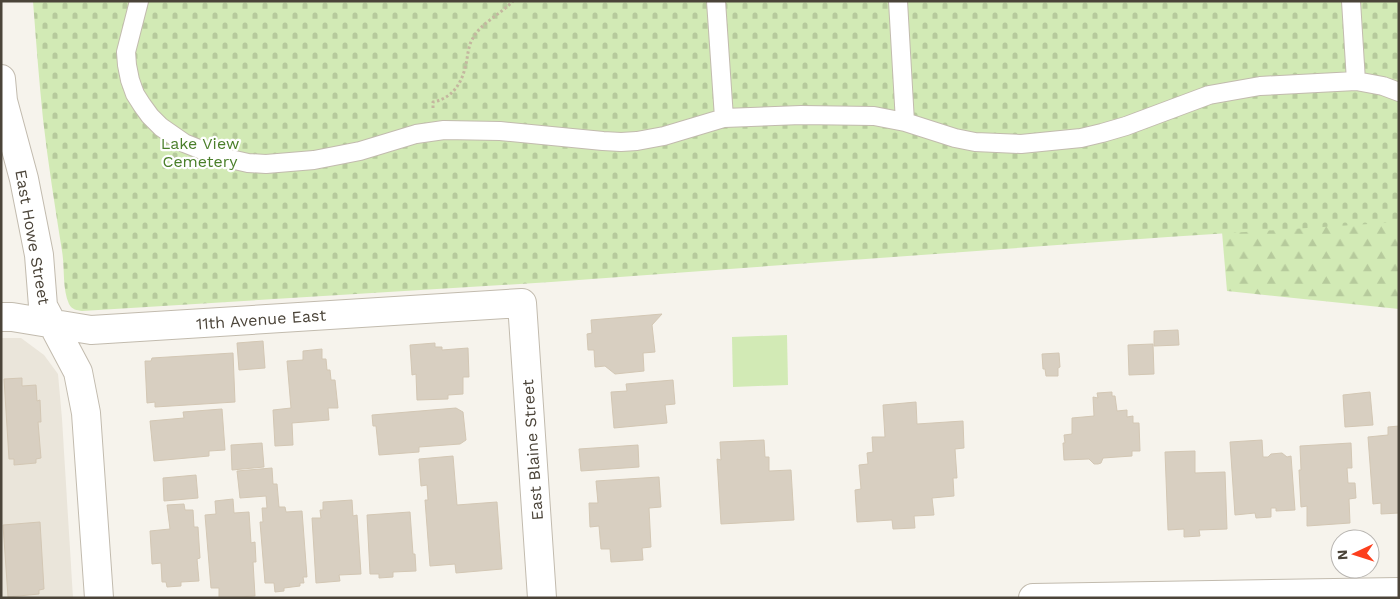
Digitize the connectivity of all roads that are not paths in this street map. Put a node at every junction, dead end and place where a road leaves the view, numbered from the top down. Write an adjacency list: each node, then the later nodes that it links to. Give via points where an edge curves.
1 (139, 1): 8 (lane, via 126,52 135,94 150,116 184,143 233,160 266,164 314,160 434,131 500,131 637,141)
2 (716, 1): 8 (lane)
3 (898, 1): 9 (lane)
4 (1351, 1): 5 (lane)
5 (1356, 81): 6 (lane); 9 (lane, via 1260,86 1222,92 1102,133 1045,142 974,142)
6 (1394, 86)
7 (2, 94): 12 (street, East Howe Street, via 39,255 43,306)
8 (724, 118): 9 (lane, via 847,115)
9 (905, 122)
10 (522, 303): 12 (street, 11th Avenue East, via 91,330); 15 (street, East Blaine Street)
11 (1, 318): 12 (street, 11th Avenue East)
12 (52, 324): 14 (street, East Howe Street, via 78,372 84,405)
13 (1399, 592): 16 (street)
14 (99, 598)
15 (542, 598)
16 (1033, 598)

